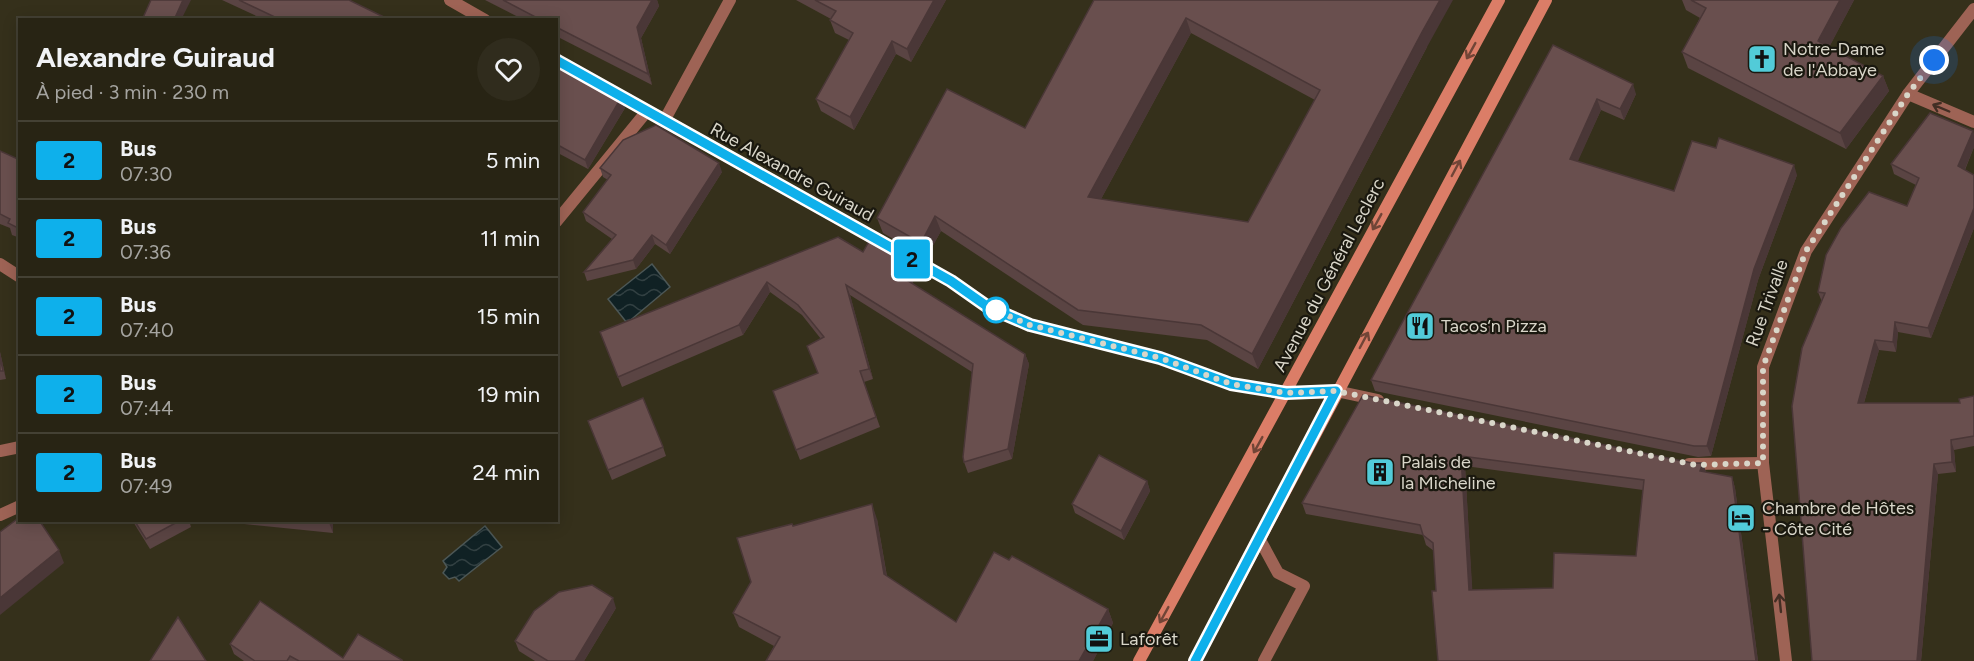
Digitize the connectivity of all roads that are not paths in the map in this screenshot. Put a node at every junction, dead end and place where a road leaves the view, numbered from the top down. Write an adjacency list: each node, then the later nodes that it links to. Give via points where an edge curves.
1 (450, 0): 6 (street)
2 (730, 0): 10 (street)
3 (1499, 0): 16 (main road, Avenue du Général Leclerc, one-way to 16)
4 (1546, 0): 15 (main road, one-way to 4)
5 (1974, 9): 8 (street, Rue Trivalle)
6 (481, 18)
7 (558, 61): 9 (street, Rue Alexandre Guiraud)
8 (1908, 94): 11 (street, one-way to 8); 21 (street, Rue Trivalle, via 1806,251 1763,367)
9 (647, 111): 10 (street, Rue Alexandre Guiraud); 12 (street)
10 (664, 120): 16 (street, Rue Alexandre Guiraud, via 951,281 988,307 1030,325 1160,358 1231,384)
11 (1974, 122)
12 (558, 220)
13 (0, 264): 14 (street)
14 (18, 275)
15 (1336, 391): 16 (street, Rue Alexandre Guiraud); 17 (street, Rue Alexandre Guiraud); 24 (main road)
16 (1286, 393): 25 (main road, Avenue du Général Leclerc, one-way to 25)
17 (1388, 402)
18 (18, 447): 19 (street)
19 (0, 451)
20 (1675, 461): 21 (street, via 1696,465)
21 (1763, 463): 28 (street, Rue Trivalle, one-way to 21)
22 (18, 507): 23 (street)
23 (0, 515)
24 (1259, 538): 26 (main road); 27 (street, via 1278,573 1304,586)
25 (1139, 661)
26 (1195, 661)
27 (1264, 661)
28 (1786, 661)

